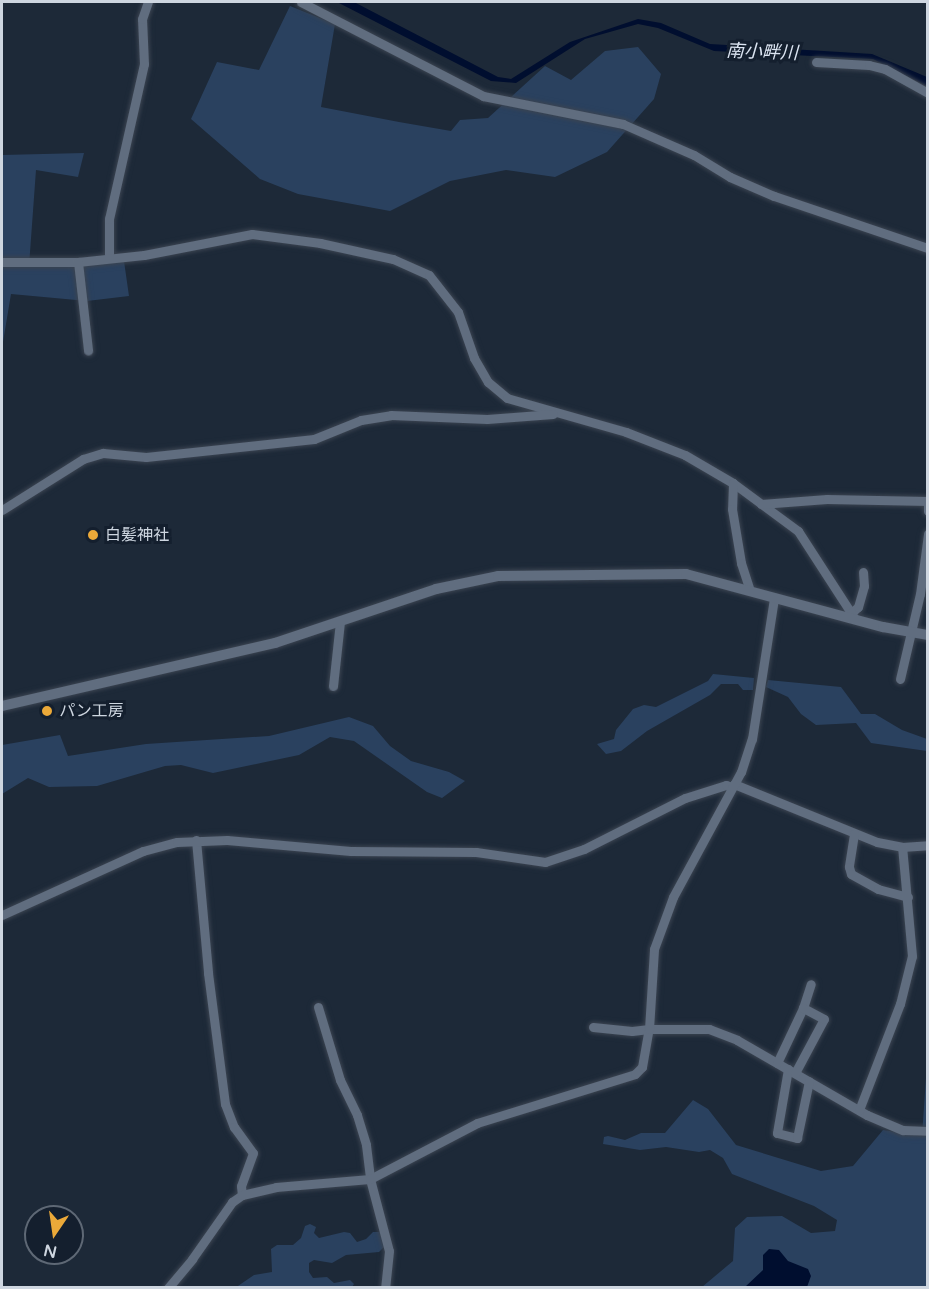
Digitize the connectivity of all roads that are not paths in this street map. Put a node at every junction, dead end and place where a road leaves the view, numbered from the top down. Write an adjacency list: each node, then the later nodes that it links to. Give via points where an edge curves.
1 (148, 2): 6 (street, via 142,19 144,64 109,219)
2 (301, 2): 5 (street, via 483,96 623,124 694,154 730,177 774,196)
3 (816, 62): 4 (street, via 885,69)
4 (927, 93)
5 (927, 248)
6 (109, 258): 8 (street); 10 (street, via 252,234 320,243 393,259 429,275 458,312 474,358 488,382 507,398)
7 (2, 262): 8 (street)
8 (78, 262): 9 (street)
9 (88, 350)
10 (564, 413): 11 (street, via 685,455); 13 (street, via 487,419 391,415 361,420 314,439 146,457 103,453 83,459)
11 (733, 483): 12 (street); 17 (street, via 732,509)
12 (761, 504): 14 (street, via 826,499 927,501); 19 (street, via 798,531)
13 (2, 510)
14 (927, 511)
15 (927, 534): 21 (street)
16 (863, 572): 19 (street, via 864,586)
17 (750, 591): 18 (street); 20 (street, via 686,574 498,576 436,589)
18 (774, 598): 19 (street); 26 (street, via 752,739)
19 (853, 616): 21 (street)
20 (340, 622): 24 (street); 25 (street, via 241,652)
21 (911, 633): 22 (street); 23 (street)
22 (927, 635)
23 (900, 679)
24 (333, 686)
25 (2, 706)
26 (733, 786): 27 (street); 28 (street, via 685,798 584,849 545,862 476,852 351,851); 37 (street, via 664,917 651,960)
27 (854, 834): 30 (street); 31 (street, via 850,874 878,889)
28 (196, 840): 32 (street, via 143,851); 44 (street, via 225,1104 234,1127 253,1153 241,1186)
29 (927, 845): 30 (street)
30 (902, 848): 31 (street)
31 (908, 897): 41 (street, via 912,956)
32 (2, 915)
33 (811, 984): 35 (street)
34 (318, 1007): 43 (street, via 340,1080 361,1126)
35 (803, 1008): 38 (street); 39 (street, via 824,1019)
36 (593, 1027): 37 (street)
37 (649, 1029): 38 (street, via 709,1029); 43 (street, via 642,1067 635,1074 485,1120)
38 (777, 1063): 39 (street)
39 (792, 1071): 40 (street); 40 (street, via 777,1134 797,1138)
40 (809, 1081): 41 (street)
41 (859, 1110): 42 (street, via 903,1130)
42 (927, 1131)
43 (370, 1179): 44 (street, via 276,1187); 46 (street, via 389,1251)
44 (242, 1195): 45 (street, via 232,1202)
45 (168, 1287)
46 (385, 1287)

